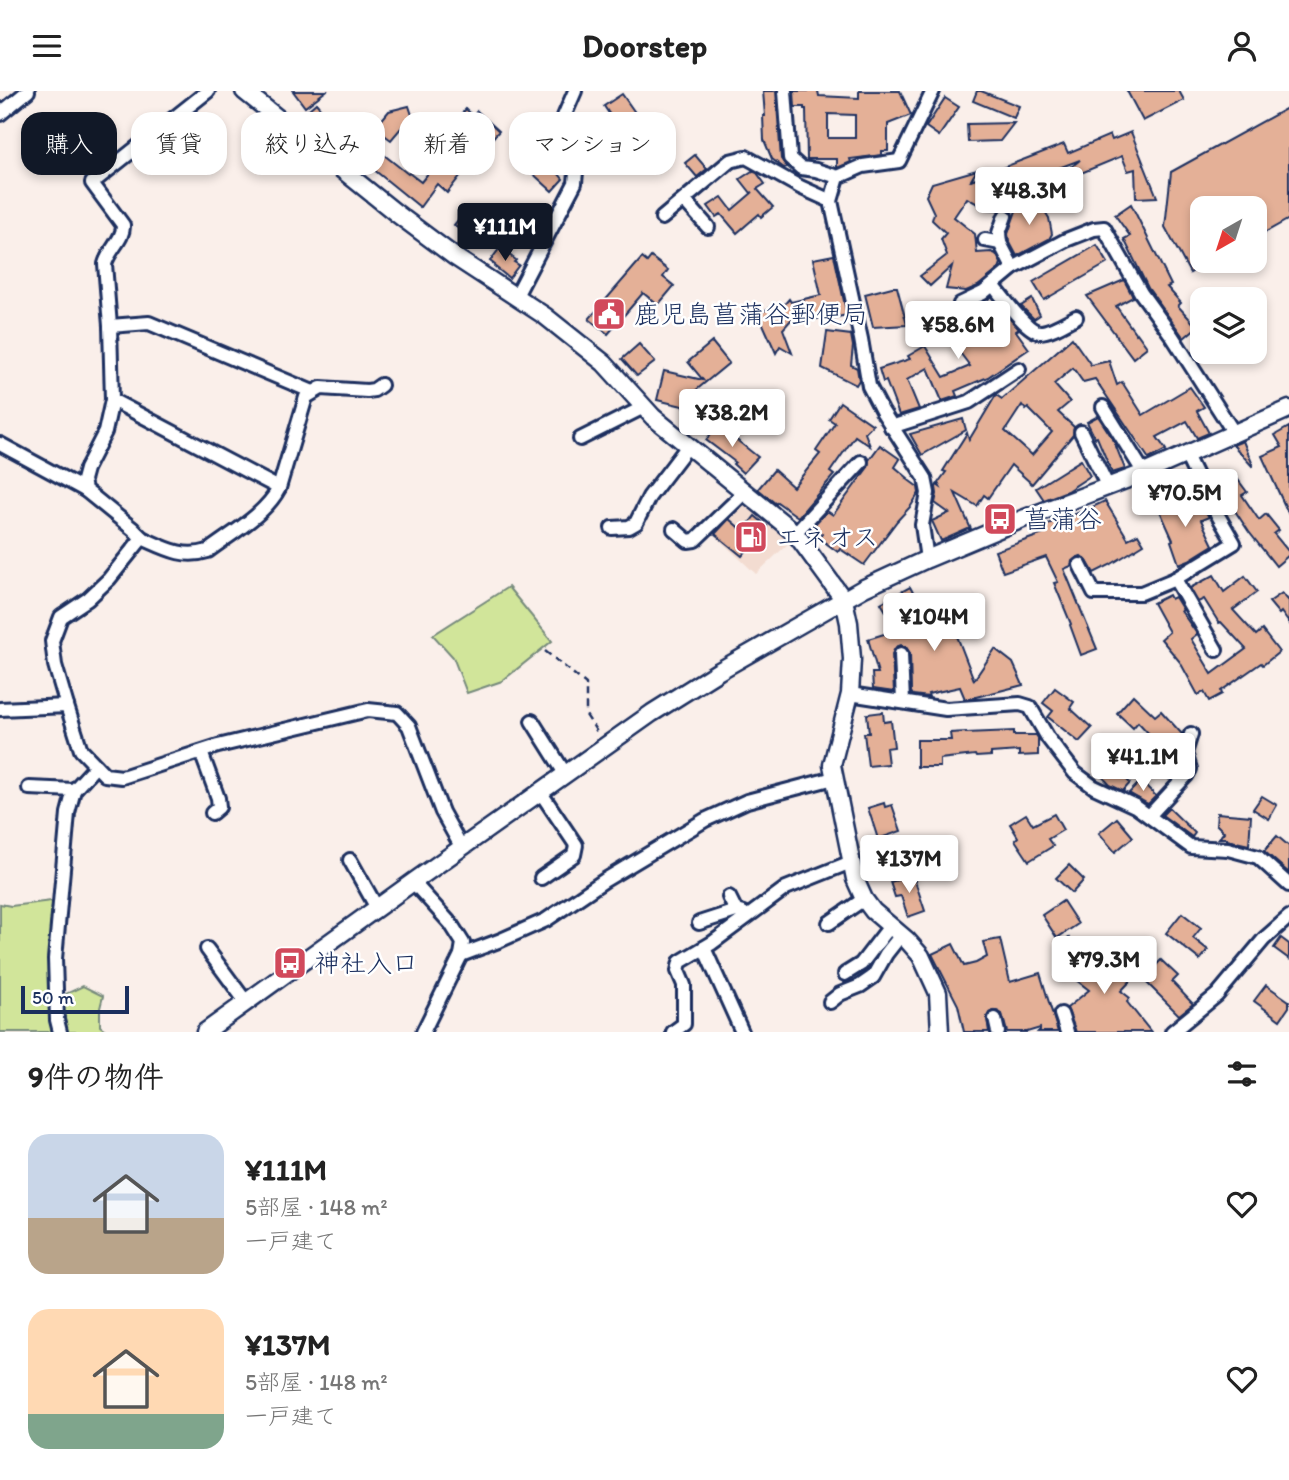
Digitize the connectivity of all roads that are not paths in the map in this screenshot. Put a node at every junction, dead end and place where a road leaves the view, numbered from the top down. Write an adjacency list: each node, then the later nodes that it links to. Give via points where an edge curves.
1 (28, 91): 8 (street)
2 (208, 91): 22 (street, via 92,183 124,232 105,264)
3 (244, 91): 7 (street)
4 (575, 91): 19 (street, via 556,140 576,172 575,183)
5 (785, 91): 9 (street, via 790,158 802,168)
6 (933, 91): 9 (street, via 899,161 863,166)
7 (261, 97): 19 (street, via 396,213)
8 (0, 114)
9 (838, 177): 11 (street)
10 (684, 200): 11 (street, via 730,162 746,157); 13 (street); 14 (street)
11 (831, 201): 30 (street, via 869,386)
12 (1005, 216): 16 (street)
13 (662, 218)
14 (708, 227)
15 (985, 240): 16 (street)
16 (1000, 243): 17 (street)
17 (1013, 268): 18 (street); 32 (street, via 1066,240 1104,228 1141,293)
18 (993, 285): 20 (street); 21 (street, via 1035,331)
19 (516, 296): 27 (street, via 604,363)
20 (960, 304)
21 (1076, 317)
22 (110, 326): 25 (street, via 149,323); 26 (street)
23 (1019, 369): 30 (street, via 969,402)
24 (381, 384): 25 (street, via 367,391 321,388)
25 (313, 392): 40 (street, via 306,397)
26 (113, 400): 40 (street); 41 (street, via 86,469)
27 (644, 407): 33 (street); 35 (street)
28 (1103, 407): 38 (street)
29 (1289, 409): 32 (street)
30 (891, 427): 47 (street, via 925,478 928,493 922,526)
31 (1081, 432): 39 (street)
32 (1234, 433): 36 (street)
33 (580, 439)
34 (0, 445): 41 (street)
35 (688, 446): 42 (street); 43 (street, via 649,497 636,523)
36 (1186, 455): 38 (street); 49 (street, via 1234,543)
37 (861, 462): 45 (street)
38 (1144, 473): 39 (street)
39 (1108, 487): 47 (street)
40 (279, 488): 46 (street, via 265,507 208,551 184,554)
41 (85, 490): 46 (street)
42 (745, 492): 44 (street, via 695,540 688,541); 45 (street)
43 (612, 528)
44 (674, 529)
45 (795, 533): 50 (street)
46 (142, 538): 55 (street, via 109,579 61,617 52,641)
47 (928, 559): 50 (street)
48 (1080, 565): 49 (street, via 1094,593 1141,593)
49 (1175, 579): 51 (street)
50 (844, 600): 53 (street, via 851,636); 61 (street, via 652,713)
51 (1216, 650)
52 (901, 654): 54 (street)
53 (850, 694): 54 (street); 62 (street, via 832,765)
54 (903, 702): 67 (street, via 946,709 1030,707 1075,773)
55 (67, 706): 56 (street); 60 (street, via 81,750)
56 (0, 709)
57 (532, 721): 61 (street)
58 (1191, 734): 67 (street, via 1185,753 1190,769)
59 (201, 752): 60 (street, via 122,777 105,775); 66 (street, via 218,798 219,807); 68 (street, via 368,710 397,713 409,726 442,813)
60 (96, 766): 64 (street)
61 (566, 775): 65 (street)
62 (834, 778): 70 (street); 85 (street, via 747,801 705,820 546,919)
63 (29, 788): 64 (street)
64 (74, 790): 90 (street, via 55,959)
65 (541, 793): 68 (street); 71 (street, via 576,845 574,855)
66 (212, 813)
67 (1149, 816): 73 (street, via 1191,847 1258,857)
68 (462, 848): 72 (street)
69 (350, 860): 76 (street)
70 (851, 862): 75 (street); 78 (street, via 786,888)
71 (541, 878)
72 (413, 882): 76 (street); 85 (street, via 451,924 463,943)
73 (1289, 885)
74 (729, 897): 77 (street)
75 (864, 899): 81 (street); 82 (street)
76 (377, 908): 87 (street)
77 (736, 911): 78 (street); 80 (street)
78 (750, 915): 83 (street)
79 (1289, 916): 97 (street, via 1217,995)
80 (699, 923)
81 (829, 923)
82 (896, 930): 86 (street); 88 (street, via 873,977); 95 (street, via 921,956 938,993)
83 (704, 948): 93 (street, via 680,962 684,1024); 94 (street)
84 (207, 949): 87 (street)
85 (461, 955): 92 (street)
86 (845, 974)
87 (246, 1002): 91 (street)
88 (830, 1002)
89 (1061, 1014): 96 (street)
90 (60, 1032)
91 (205, 1032)
92 (423, 1032)
93 (673, 1032)
94 (742, 1032)
95 (940, 1032)
96 (1067, 1032)
97 (1172, 1032)

